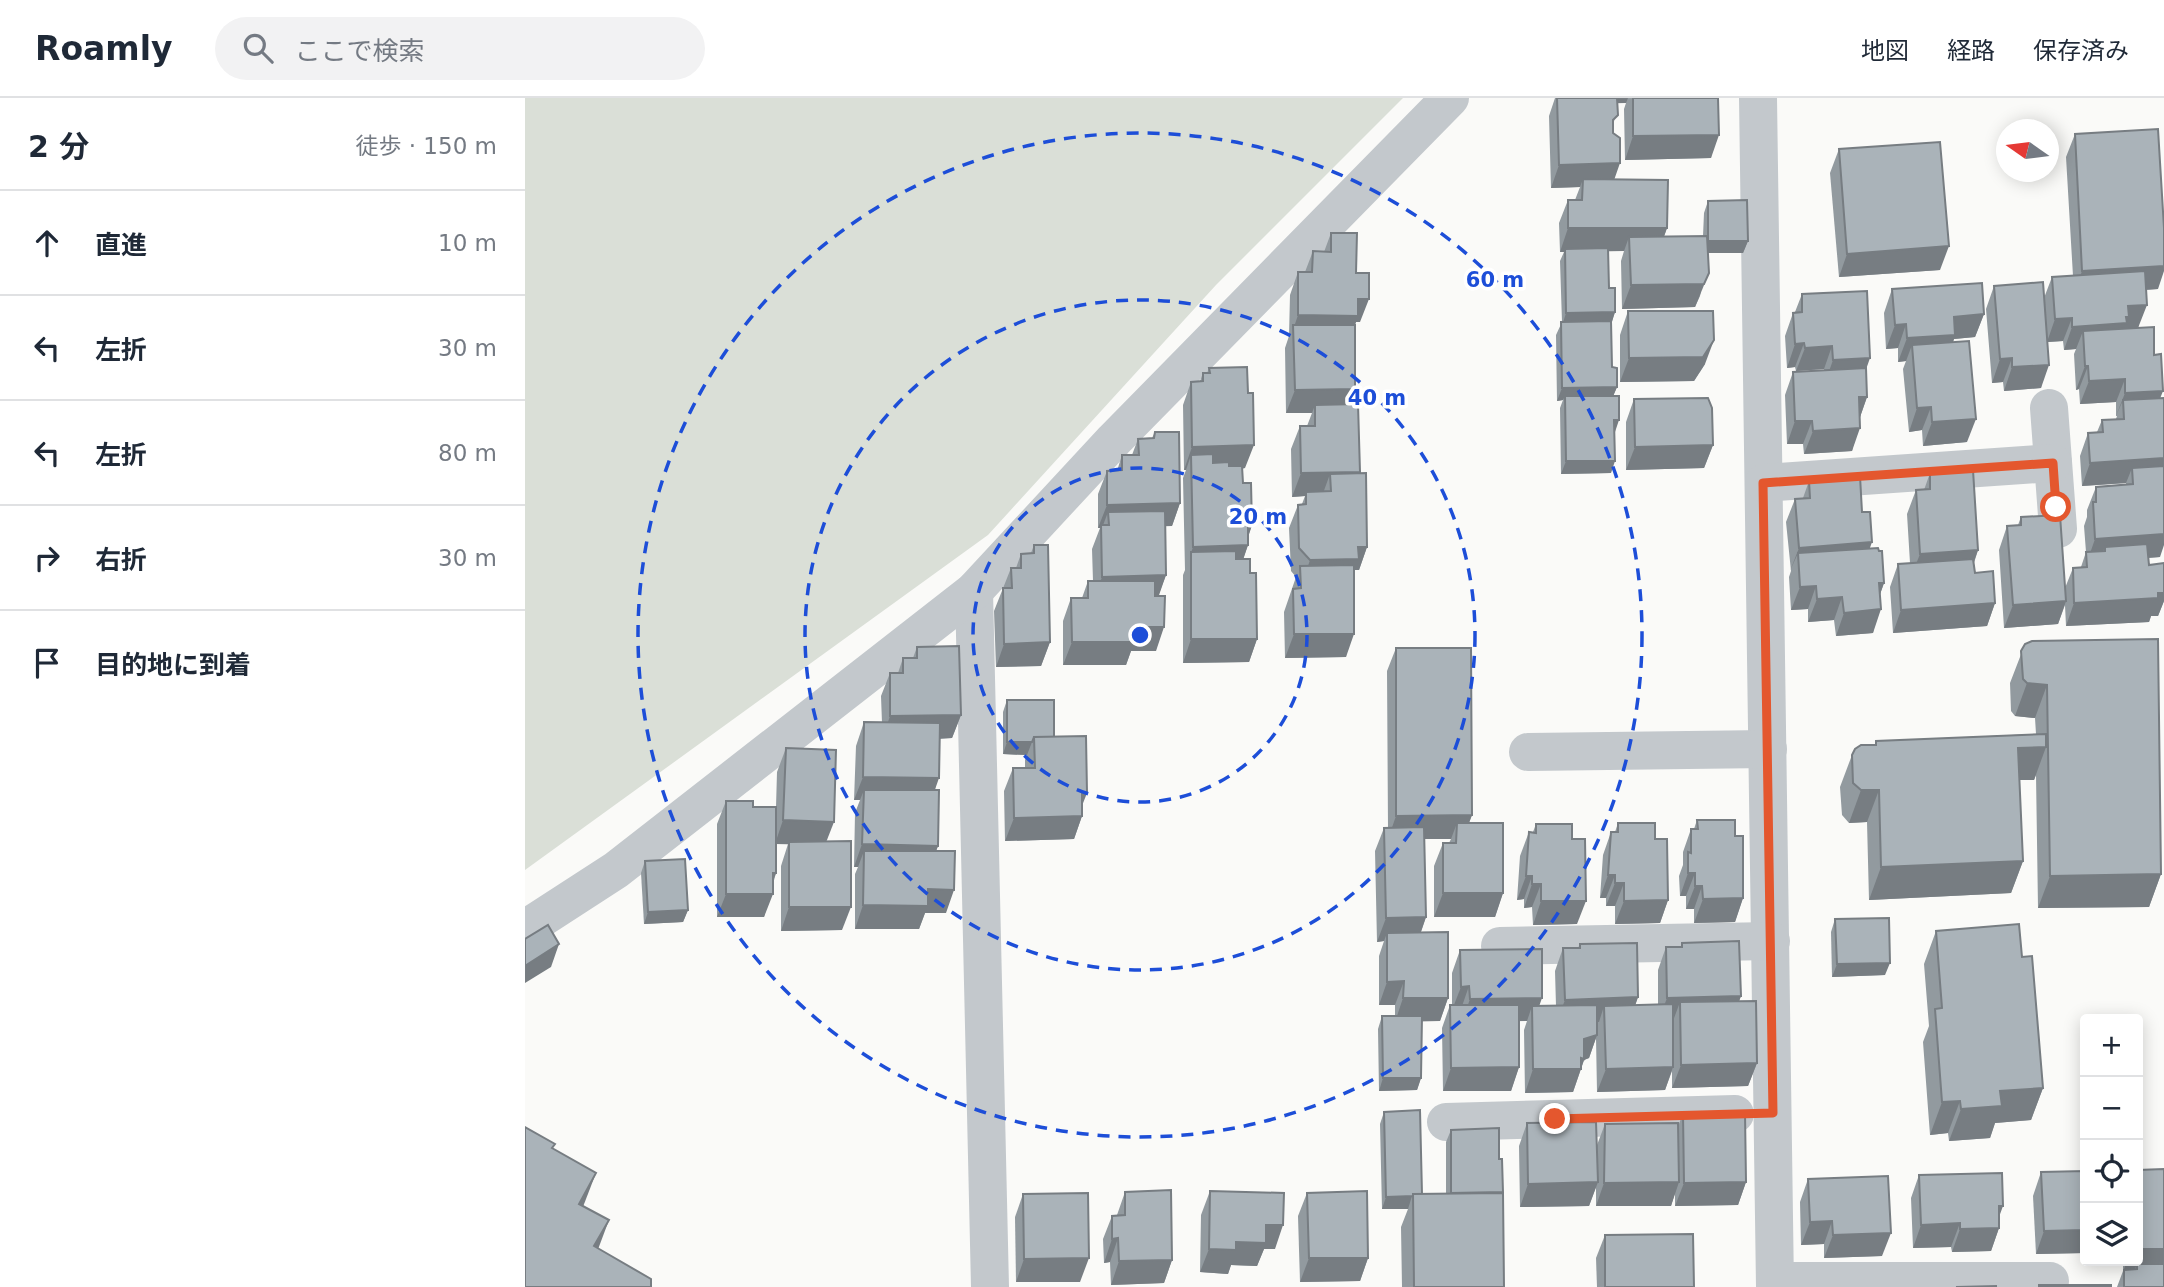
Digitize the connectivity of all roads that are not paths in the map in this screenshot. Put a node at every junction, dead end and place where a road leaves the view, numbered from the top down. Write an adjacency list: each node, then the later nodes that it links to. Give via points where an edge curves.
1 (1450, 98): 7 (street, via 1114,440)
2 (1758, 98): 5 (street)
3 (2049, 408): 4 (street)
4 (2053, 463): 5 (street); 6 (street)
5 (1763, 483): 8 (street)
6 (2057, 529)
7 (974, 591): 10 (street, via 616,870); 17 (street)
8 (1768, 749): 9 (street); 11 (street)
9 (1528, 752)
10 (525, 929)
11 (1771, 941): 12 (street); 13 (street)
12 (1500, 946)
13 (1773, 1113): 14 (street); 16 (street)
14 (1446, 1122)
15 (2050, 1281): 16 (street)
16 (1775, 1284)
17 (990, 1287)

